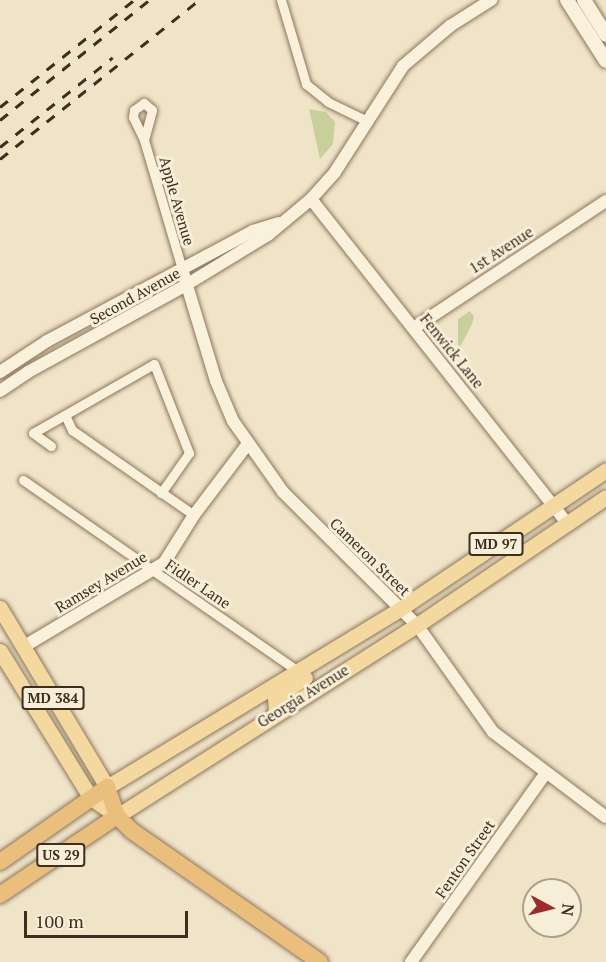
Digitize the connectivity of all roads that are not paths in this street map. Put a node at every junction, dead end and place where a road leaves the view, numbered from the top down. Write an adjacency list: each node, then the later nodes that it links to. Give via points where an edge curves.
1 (281, 0): 7 (street, via 306,84 321,97)
2 (491, 0): 7 (street, Second Avenue, via 450,26 403,66)
3 (567, 0): 6 (main road)
4 (584, 0): 5 (main road)
5 (606, 35)
6 (606, 61)
7 (365, 120): 9 (street, Second Avenue, via 335,172)
8 (144, 140): 12 (street, Apple Avenue)
9 (311, 199): 11 (street, Second Avenue); 15 (street, Fenwick Lane)
10 (606, 201): 15 (street, 1st Avenue)
11 (282, 222): 12 (street, Second Avenue, via 253,231); 13 (street, Second Avenue, via 268,235)
12 (182, 269): 13 (street, Cameron Street); 14 (street, Second Avenue)
13 (186, 285): 16 (street, Second Avenue); 20 (street, Cameron Street, via 216,381)
14 (85, 322): 16 (street); 17 (street, Second Avenue)
15 (414, 328): 26 (street, Fenwick Lane)
16 (93, 336): 18 (street, Second Avenue)
17 (0, 372)
18 (0, 391)
19 (65, 415): 21 (street, via 33,433); 24 (street, via 72,430); 24 (street, via 154,364 189,453)
20 (247, 445): 27 (street, Ramsey Avenue); 31 (street, Cameron Street, via 283,492)
21 (51, 446)
22 (606, 470): 26 (main road, Georgia Avenue / MD 97)
23 (23, 480): 29 (street, Fidler Lane)
24 (161, 493): 27 (street)
25 (606, 497): 28 (main road, Georgia Avenue / MD 97)
26 (554, 505): 28 (street, Fenwick Lane); 31 (main road, Georgia Avenue / MD 97)
27 (194, 515): 29 (street, Ramsey Avenue, via 164,563)
28 (568, 524): 32 (main road, Georgia Avenue / MD 97)
29 (148, 569): 33 (street, Ramsey Avenue); 36 (street, Fidler Lane)
30 (0, 608): 33 (main road, MD 384)
31 (401, 608): 32 (street, Cameron Street); 34 (main road, Georgia Avenue / MD 97)
32 (417, 625): 37 (main road, Georgia Avenue / MD 97); 38 (street, Cameron Street, via 493,732)
33 (23, 647): 39 (main road, MD 384)
34 (336, 647): 36 (main road, Georgia Avenue / MD 97); 37 (main road, MD 97, via 326,663 275,698)
35 (0, 651): 40 (main road, MD 384)
36 (298, 671): 39 (main road, Georgia Avenue / MD 97)
37 (276, 712): 41 (main road, Georgia Avenue / MD 97)
38 (545, 774): 42 (street, Cameron Street); 46 (street, Fenton Street)
39 (107, 787): 40 (highway, Georgia Avenue / US 29); 41 (highway)
40 (90, 797): 41 (main road, MD 384); 43 (highway, Georgia Avenue / US 29)
41 (117, 816): 44 (highway, Georgia Avenue / US 29); 45 (highway)
42 (606, 817)
43 (0, 862)
44 (0, 895)
45 (320, 962)
46 (411, 962)

